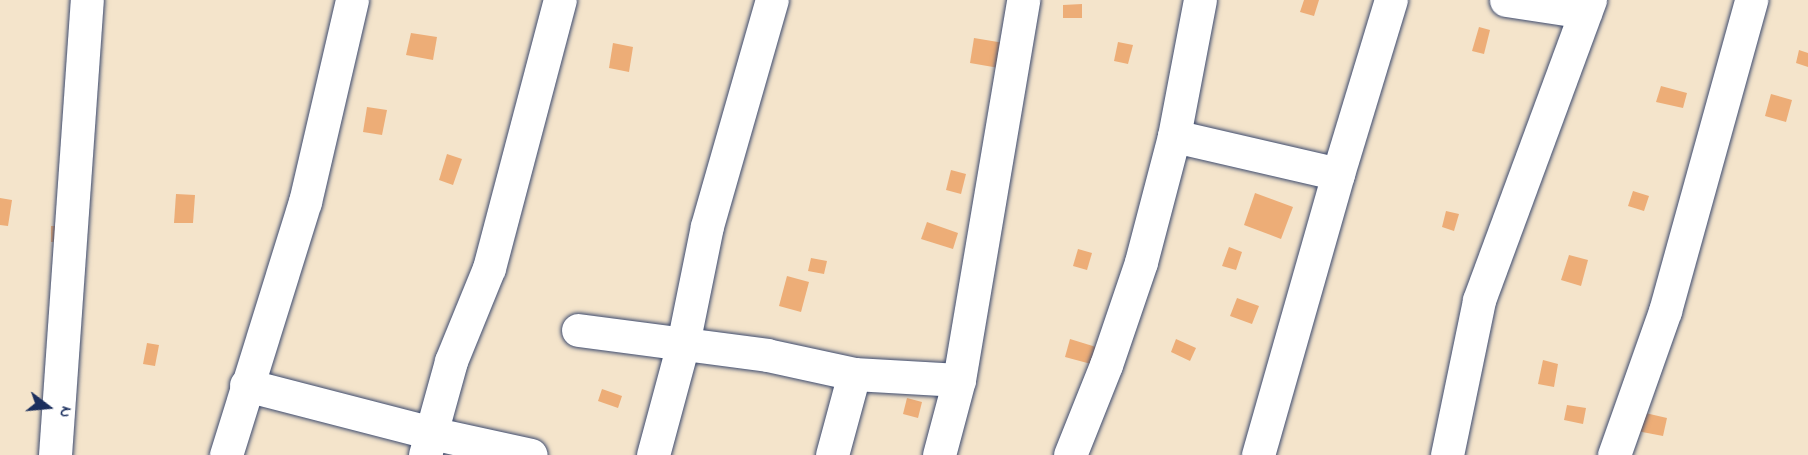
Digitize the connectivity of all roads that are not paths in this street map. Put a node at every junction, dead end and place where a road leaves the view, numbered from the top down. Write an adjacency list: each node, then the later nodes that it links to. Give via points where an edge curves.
1 (87, 0): 19 (street)
2 (352, 0): 17 (street, via 305,202)
3 (560, 0): 18 (street, via 489,268 451,361)
4 (772, 0): 14 (street, via 707,226)
5 (1023, 0): 16 (street)
6 (1200, 0): 11 (street)
7 (1391, 0): 12 (street)
8 (1506, 0): 10 (street)
9 (1751, 0): 28 (street, via 1665,311)
10 (1587, 6): 27 (street, via 1479,300)
11 (1174, 136): 12 (street); 25 (street, via 1141,262)
12 (1338, 174): 26 (street)
13 (578, 330): 14 (street)
14 (683, 344): 15 (street, via 767,355); 22 (street)
15 (854, 374): 16 (street); 23 (street)
16 (959, 380): 24 (street)
17 (246, 385): 18 (street); 20 (street)
18 (428, 444): 21 (street)
19 (56, 455)
20 (226, 455)
21 (531, 455)
22 (652, 455)
23 (832, 455)
24 (939, 455)
25 (1070, 455)
26 (1258, 455)
27 (1447, 455)
28 (1614, 455)

